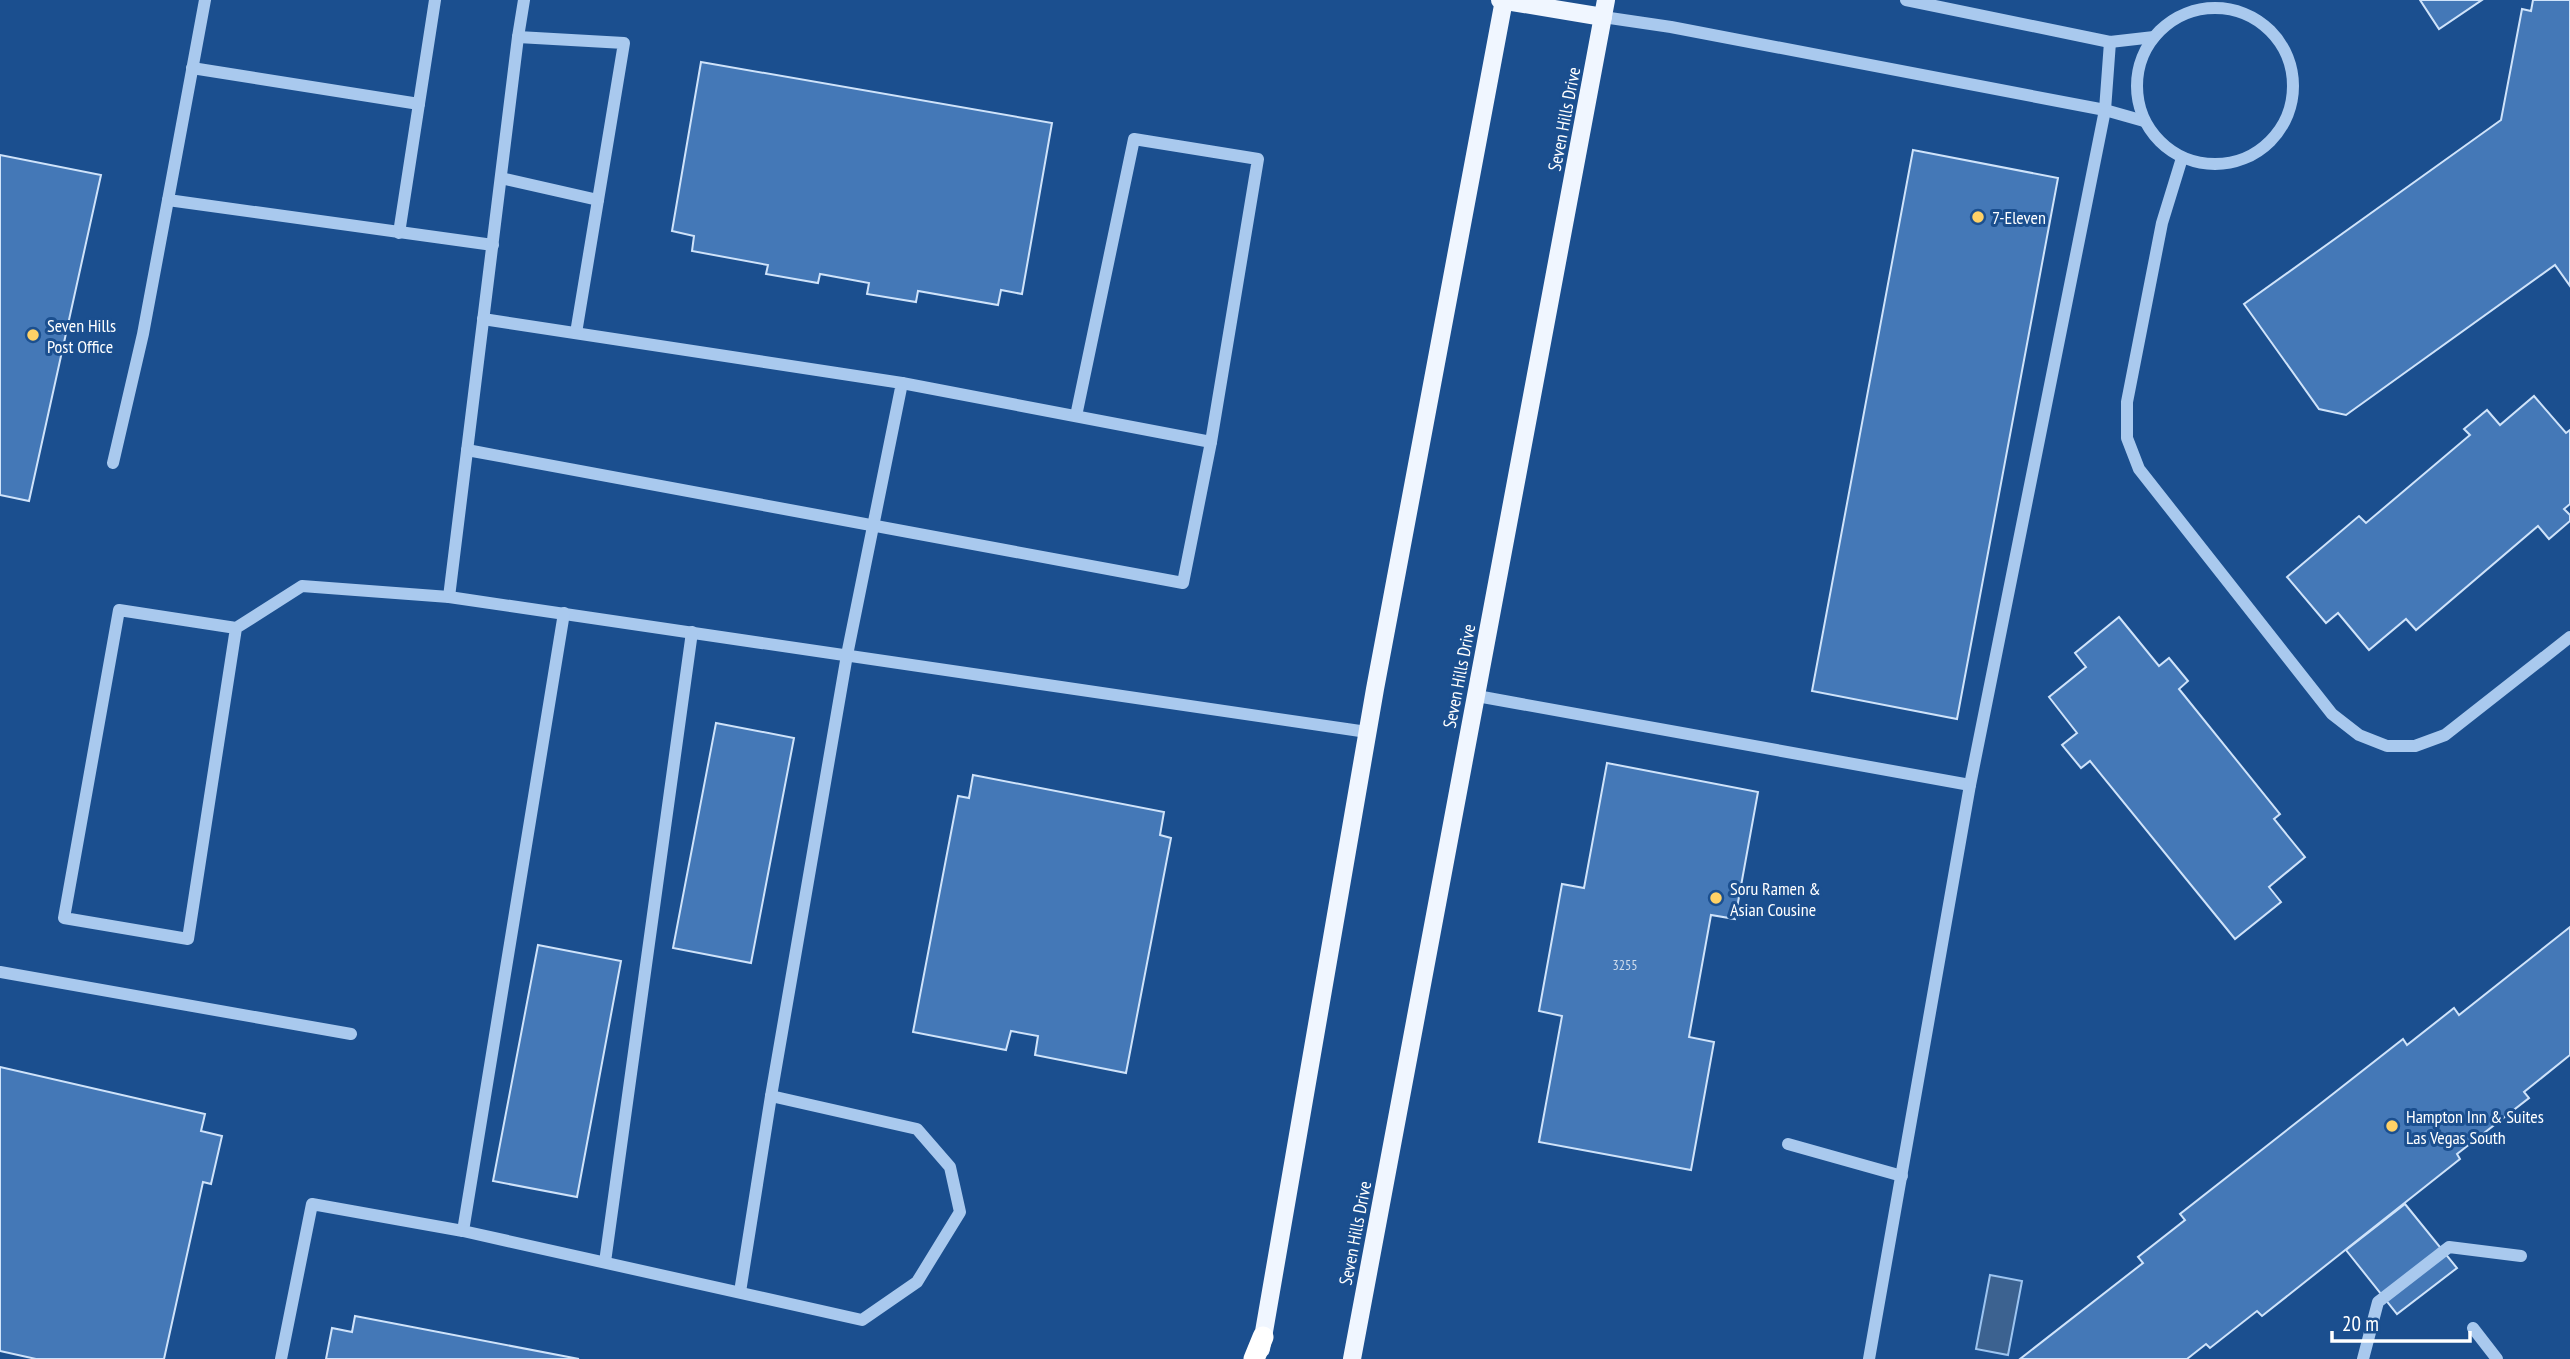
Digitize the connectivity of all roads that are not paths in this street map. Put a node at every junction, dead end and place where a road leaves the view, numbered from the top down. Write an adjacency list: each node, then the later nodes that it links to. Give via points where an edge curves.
1 (205, 0): 11 (lane)
2 (435, 0): 12 (lane)
3 (524, 0): 8 (lane)
4 (1502, 0): 7 (main road); 36 (main road)
5 (1906, 0): 10 (lane)
6 (2204, 4): 9 (lane, via 2168,23); 15 (lane, via 2255,19 2275,36 2289,59 2294,85 2290,111 2278,135 2258,153 2234,163 2207,165)
7 (1604, 8): 13 (lane, via 1685,29); 35 (main road, Seven Hills Drive)
8 (517, 37): 16 (lane); 18 (lane, via 624,43)
9 (2154, 37): 10 (lane); 14 (lane, via 2137,77 2137,100)
10 (2110, 42): 13 (lane)
11 (192, 68): 12 (lane); 17 (lane)
12 (419, 104): 19 (lane)
13 (2105, 110): 14 (lane); 37 (lane)
14 (2144, 121): 15 (lane, via 2160,142)
15 (2182, 158): 33 (lane, via 2162,223 2127,402 2127,438 2139,469 2293,667 2332,714 2359,734 2387,746 2416,746 2445,735)
16 (500, 178): 18 (lane); 20 (lane)
17 (168, 200): 19 (lane); 27 (lane)
18 (598, 200): 22 (lane)
19 (399, 233): 20 (lane)
20 (493, 246): 21 (lane)
21 (483, 319): 22 (lane); 26 (lane)
22 (576, 333): 23 (lane)
23 (902, 383): 24 (lane); 28 (lane)
24 (1076, 416): 25 (lane); 25 (lane, via 1134,139 1258,159)
25 (1212, 442): 28 (lane, via 1183,583)
26 (467, 450): 28 (lane); 29 (lane)
27 (113, 463)
28 (873, 525): 34 (lane)
29 (449, 597): 30 (lane); 31 (lane, via 302,586)
30 (564, 613): 32 (lane); 43 (lane)
31 (236, 628): 31 (lane, via 118,610 64,918 188,939)
32 (692, 632): 34 (lane); 45 (lane)
33 (2570, 637)
34 (847, 655): 36 (lane); 40 (lane)
35 (1477, 696): 37 (lane); 51 (main road, Seven Hills Drive)
36 (1367, 732): 48 (main road)
37 (1970, 785): 42 (lane)
38 (0, 972): 39 (lane)
39 (351, 1034)
40 (771, 1096): 46 (lane); 46 (lane, via 917,1129 950,1167 960,1212 917,1282 862,1320)
41 (1788, 1144): 42 (lane)
42 (1902, 1176): 52 (lane)
43 (463, 1231): 45 (lane); 49 (lane, via 312,1204)
44 (2521, 1256): 53 (lane, via 2449,1247 2378,1302)
45 (605, 1262): 46 (lane)
46 (740, 1292)
47 (2473, 1328): 54 (lane)
48 (1263, 1337): 50 (highway)
49 (281, 1359)
50 (1256, 1359)
51 (1352, 1359)
52 (1869, 1359)
53 (2363, 1359)
54 (2497, 1359)

